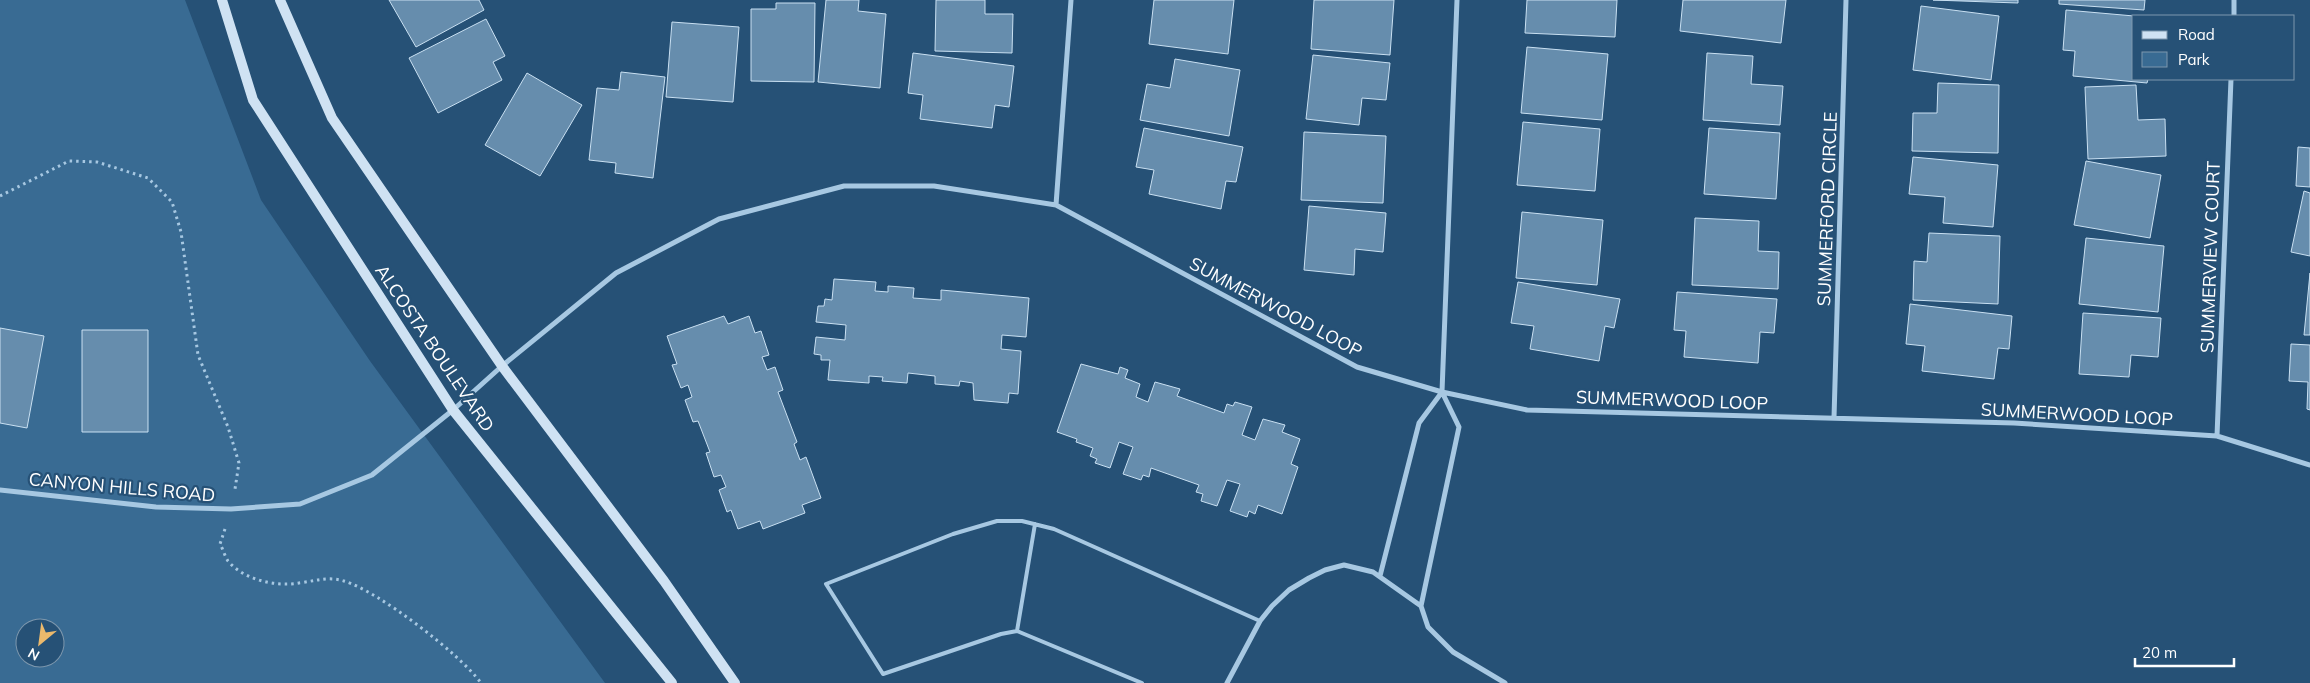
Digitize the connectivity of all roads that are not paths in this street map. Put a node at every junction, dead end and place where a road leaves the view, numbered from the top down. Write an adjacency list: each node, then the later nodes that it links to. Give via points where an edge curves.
1 (222, 0): 12 (main road, ALCOSTA BOULEVARD, via 253,100)
2 (280, 0): 10 (main road, via 332,118)
3 (1071, 0): 9 (street)
4 (1457, 0): 11 (street)
5 (1846, 0): 13 (street, SUMMERFORD CIRCLE)
6 (2234, 0): 7 (street)
7 (2234, 15)
8 (2231, 80): 14 (street, SUMMERVIEW COURT)
9 (1056, 205): 10 (street, SUMMERWOOD LOOP, via 934,186 844,186 719,219 616,273); 11 (street, SUMMERWOOD LOOP, via 1356,367)
10 (502, 366): 12 (street, SUMMERWOOD LOOP); 23 (main road, via 664,582)
11 (1442, 392): 13 (street, SUMMERWOOD LOOP, via 1527,410); 18 (street, via 1419,422); 19 (street, via 1459,427)
12 (453, 410): 16 (street, CANYON HILLS ROAD, via 372,475 300,504 232,509 156,507); 22 (main road, ALCOSTA BOULEVARD)
13 (1834, 418): 14 (street, SUMMERWOOD LOOP, via 2014,423)
14 (2217, 436): 15 (street, SUMMERWOOD LOOP)
15 (2310, 466)
16 (0, 490)
17 (1035, 524): 20 (lane, via 1081,541); 21 (lane); 21 (lane, via 997,521 953,534 826,584 883,674)
18 (1380, 576): 19 (street); 20 (street, via 1360,567 1344,565 1325,570 1289,590)
19 (1421, 606): 26 (street, via 1428,627 1453,652)
20 (1260, 622): 25 (street)
21 (1017, 631): 24 (lane)
22 (672, 683)
23 (735, 683)
24 (1142, 683)
25 (1227, 683)
26 (1505, 683)

